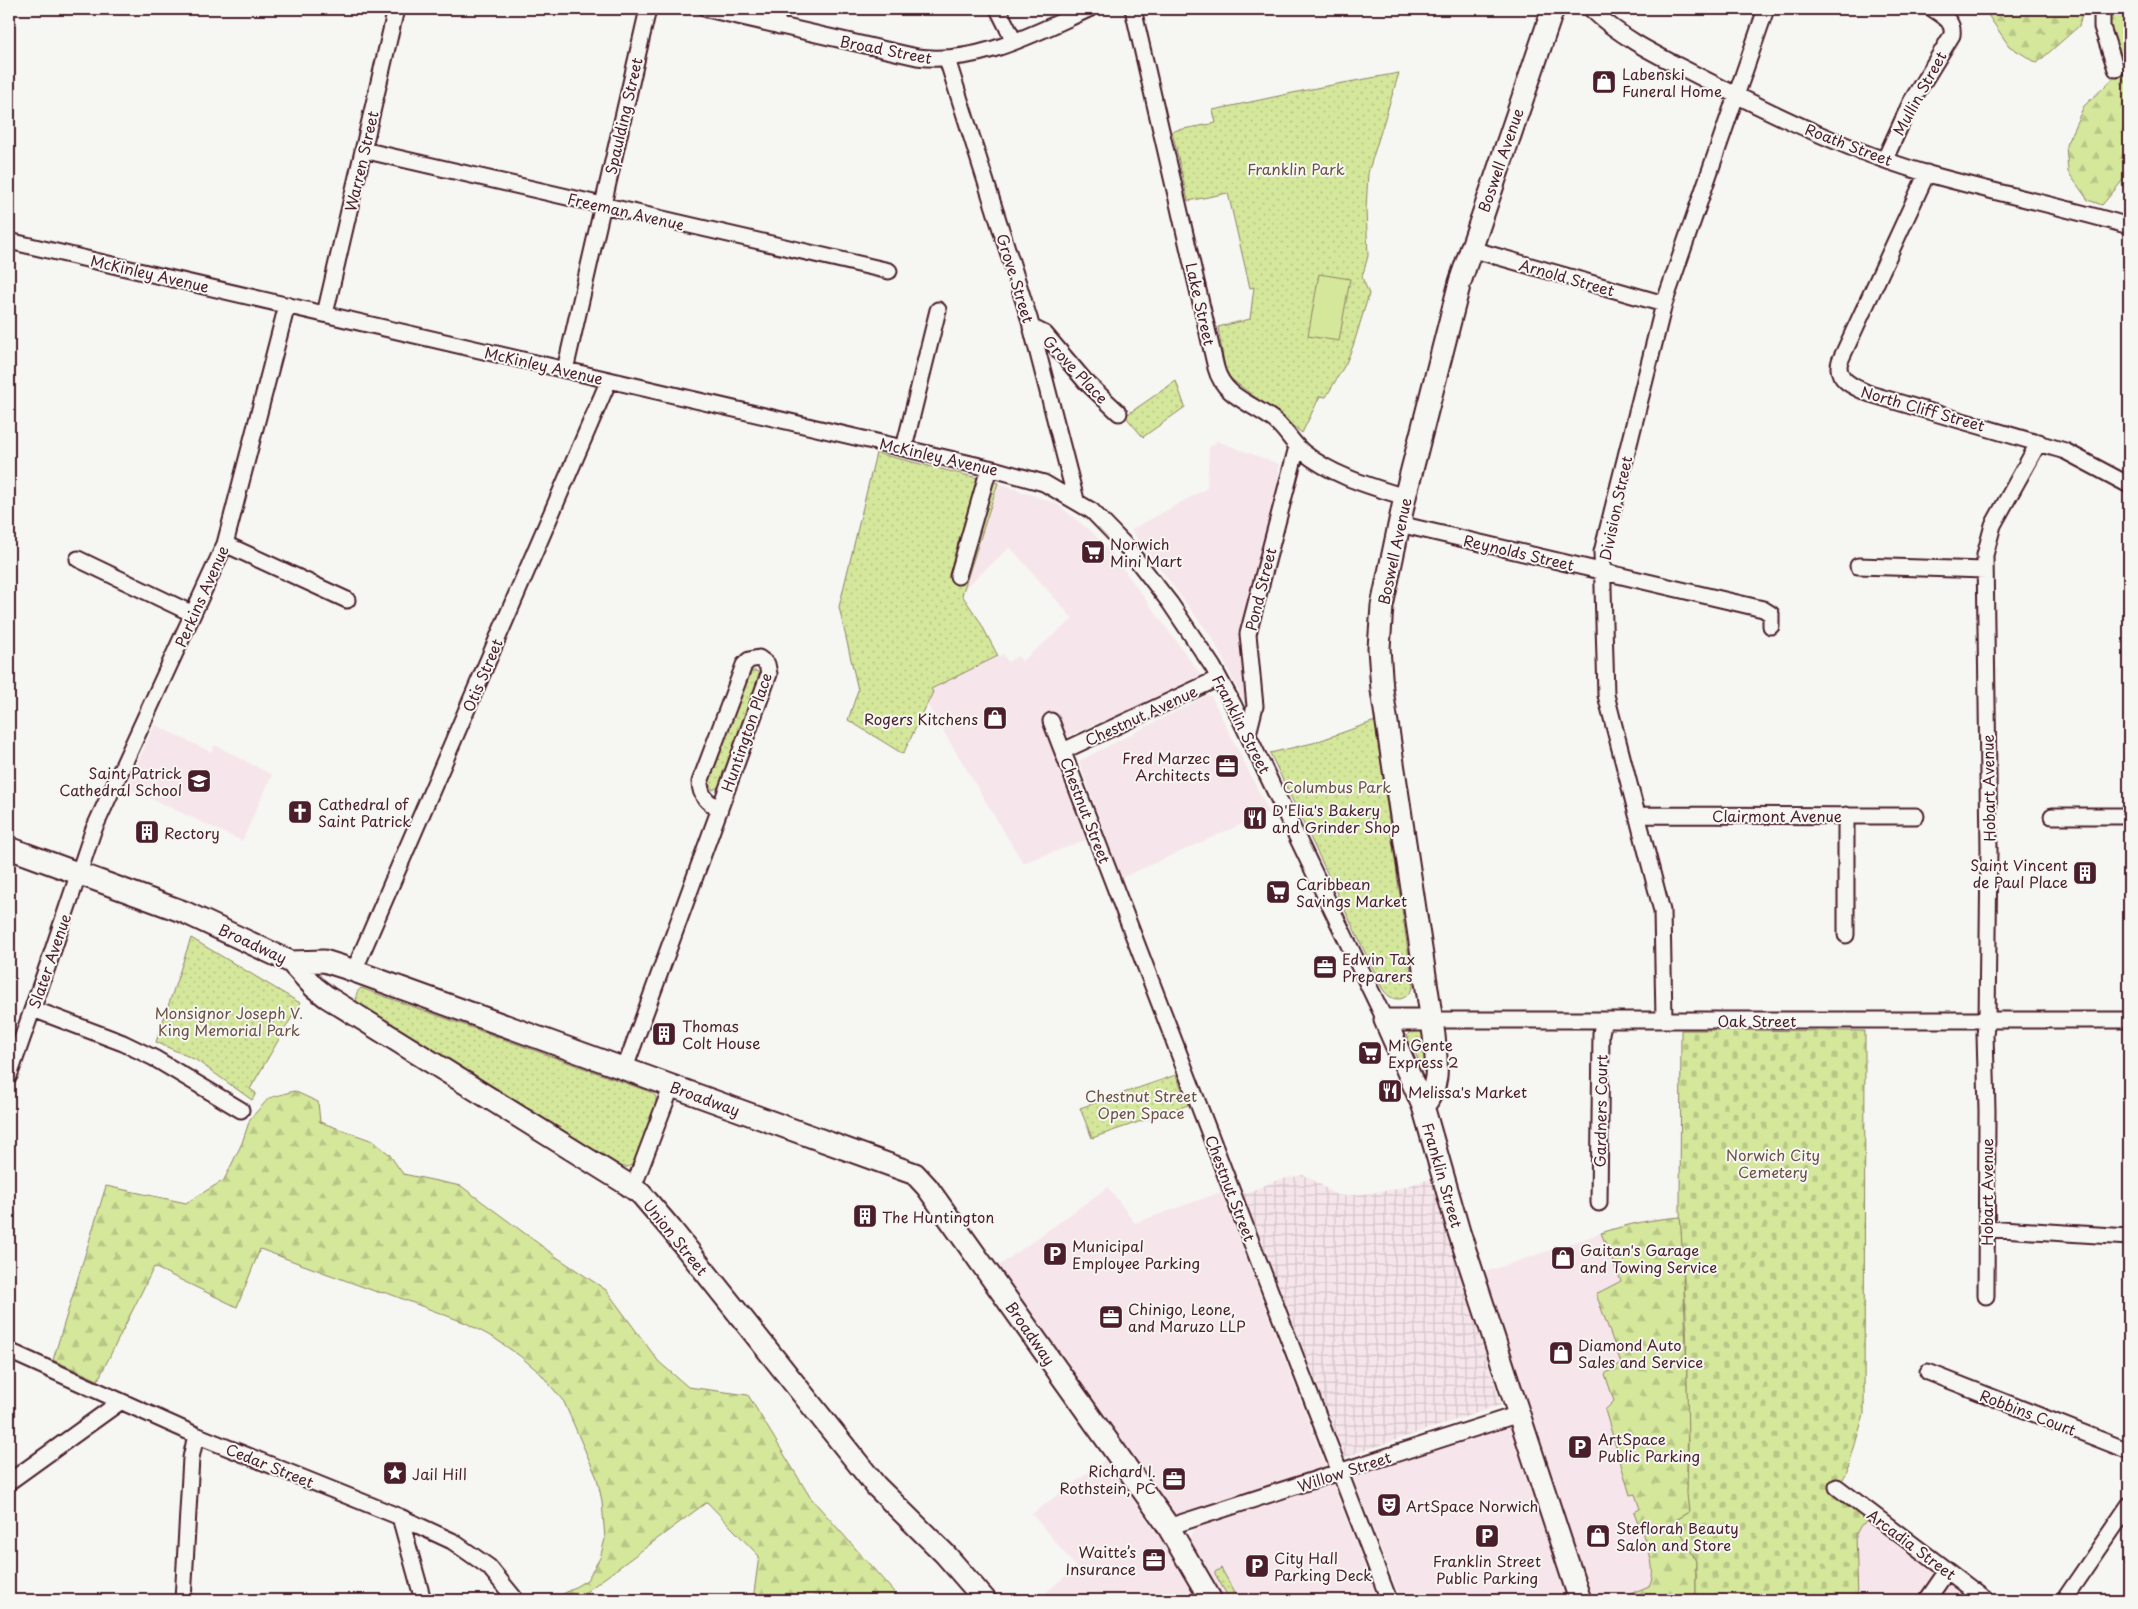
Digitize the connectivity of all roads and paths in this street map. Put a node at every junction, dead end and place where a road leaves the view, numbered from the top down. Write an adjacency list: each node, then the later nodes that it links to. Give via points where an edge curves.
1 (396, 9): 18 (street, Warren Street)
2 (648, 9): 21 (street, Spaulding Street)
3 (707, 9): 13 (street, Broad Street)
4 (774, 9): 13 (street)
5 (998, 9): 14 (street)
6 (1090, 9): 14 (street, Broad Street)
7 (1132, 9): 35 (street, Lake Street, via 1220,380 1227,390 1276,421)
8 (1552, 9): 24 (main road, Boswell Avenue)
9 (1591, 9): 17 (street, Roath Street, via 1637,44)
10 (1766, 9): 17 (street, Division Street)
11 (1933, 9): 19 (street, Mullin Street, via 1950,21 1952,34 1911,102)
12 (2102, 9): 16 (street, via 2102,27)
13 (779, 26): 15 (street, Broad Street, via 917,58)
14 (1014, 41): 15 (street, Broad Street, via 979,54)
15 (946, 59): 30 (street, Grove Street)
16 (2116, 69)
17 (1736, 95): 19 (street, Roath Street, via 1833,141); 26 (street, Division Street)
18 (364, 150): 21 (street, Freeman Avenue); 29 (street, Warren Street)
19 (1886, 159): 20 (street, Roath Street)
20 (1927, 173): 22 (street, Roath Street); 34 (street, North Cliff Street, via 1840,361 1840,373 1849,385 1870,394)
21 (603, 205): 25 (street, Freeman Avenue); 31 (street, Spaulding Street)
22 (2129, 226)
23 (9, 241): 27 (street, McKinley Avenue)
24 (1471, 249): 26 (street, Arnold Street); 39 (main road, Boswell Avenue)
25 (889, 271)
26 (1664, 304): 46 (street, Division Street, via 1603,547)
27 (287, 305): 29 (street, McKinley Avenue); 42 (street, Perkins Avenue)
28 (938, 310): 36 (street)
29 (325, 314): 31 (street, McKinley Avenue)
30 (1031, 326): 33 (street, Grove Place, via 1045,334 1085,381); 40 (street, Grove Street)
31 (565, 370): 32 (street, McKinley Avenue)
32 (609, 380): 36 (street, McKinley Avenue); 65 (street, Otis Street)
33 (1120, 413)
34 (2039, 442): 38 (street, North Cliff Street, via 2076,456); 45 (street, Hobart Avenue, via 1993,524)
35 (1297, 446): 39 (street, Lake Street, via 1343,476); 53 (street, Pond Street, via 1248,634 1255,706)
36 (904, 448): 37 (street, McKinley Avenue)
37 (989, 468): 40 (street, McKinley Avenue, via 1044,484); 47 (street)
38 (2129, 485)
39 (1405, 497): 41 (main road, Boswell Avenue)
40 (1076, 500): 51 (street, Franklin Street, via 1095,513 1125,545)
41 (1399, 524): 46 (street, Reynolds Street); 68 (main road, Boswell Avenue, via 1382,606 1380,668)
42 (225, 544): 48 (street); 49 (street, Perkins Avenue)
43 (78, 559): 49 (street)
44 (1858, 566): 45 (street)
45 (1985, 570): 71 (street, Hobart Avenue)
46 (1602, 572): 50 (street, Reynolds Street, via 1763,609 1772,616); 56 (street, Division Street, via 1606,694)
47 (958, 576)
48 (347, 600)
49 (193, 614): 62 (street, Perkins Avenue, via 102,809)
50 (1771, 626)
51 (1220, 678): 53 (street, Franklin Street); 54 (street, Chestnut Avenue)
52 (1051, 721): 54 (street, Chestnut Street)
53 (1248, 734): 67 (street, Franklin Street)
54 (1063, 751): 89 (street, Chestnut Street)
55 (720, 809): 55 (street, Huntington Place, via 769,674 767,664 759,658 744,665 700,782 702,795); 73 (street, Huntington Place)
56 (1637, 814): 57 (street, Clairmont Avenue); 70 (street, Division Street, via 1662,911)
57 (1846, 815): 58 (street, Clairmont Avenue); 63 (street)
58 (1916, 816)
59 (2052, 816): 60 (street)
60 (2129, 816)
61 (9, 848): 62 (main road, Broadway)
62 (78, 873): 64 (main road, Broadway, via 184,912); 66 (street, Slater Avenue)
63 (1846, 935)
64 (291, 962): 65 (main road, Broadway, via 324,961); 78 (main road, Union Street, via 327,997)
65 (354, 970): 73 (main road, Broadway)
66 (33, 1009): 74 (street, Slater Avenue); 77 (street, via 154,1058)
67 (1385, 1020): 68 (main road, Oak Street); 76 (main road, Franklin Street)
68 (1432, 1020): 69 (street, Oak Street); 76 (main road, Boswell Avenue, via 1436,1076 1431,1095)
69 (1604, 1020): 70 (street, Oak Street); 79 (street, Gardners Court, via 1601,1033)
70 (1664, 1020): 71 (street, Oak Street)
71 (1988, 1020): 72 (street, Oak Street); 80 (street, Hobart Avenue, via 1985,1034)
72 (2129, 1020)
73 (625, 1068): 75 (main road, Broadway)
74 (9, 1076)
75 (672, 1085): 78 (street); 94 (main road, Broadway, via 918,1176)
76 (1423, 1106): 86 (main road, Franklin Street)
77 (240, 1110)
78 (633, 1188): 99 (main road, Union Street, via 671,1229 876,1486 945,1554)
79 (1599, 1202)
80 (1986, 1228): 81 (street); 82 (street, Hobart Avenue)
81 (2129, 1237)
82 (1986, 1296)
83 (9, 1351): 85 (street, Cedar Street)
84 (1928, 1372): 88 (street, Robbins Court)
85 (120, 1402): 87 (street, Cedar Street); 90 (street)
86 (1519, 1414): 89 (street, Willow Street); 102 (main road, Franklin Street)
87 (196, 1435): 93 (street, Cedar Street); 96 (street, via 191,1458)
88 (2129, 1451)
89 (1340, 1472): 94 (street, Willow Street); 101 (street, Chestnut Street)
90 (9, 1482)
91 (1837, 1487): 95 (street, Arcadia Street)
92 (2129, 1506): 105 (street)
93 (400, 1517): 97 (street); 98 (street, Cedar Street, via 471,1553 488,1567)
94 (1168, 1526): 100 (main road, Broadway)
95 (1947, 1571): 103 (street); 104 (street, Arcadia Street)
96 (183, 1600)
97 (423, 1600)
98 (516, 1600)
99 (985, 1600)
100 (1211, 1600)
101 (1389, 1600)
102 (1580, 1600)
103 (1927, 1600)
104 (1986, 1600)
105 (2064, 1600)

